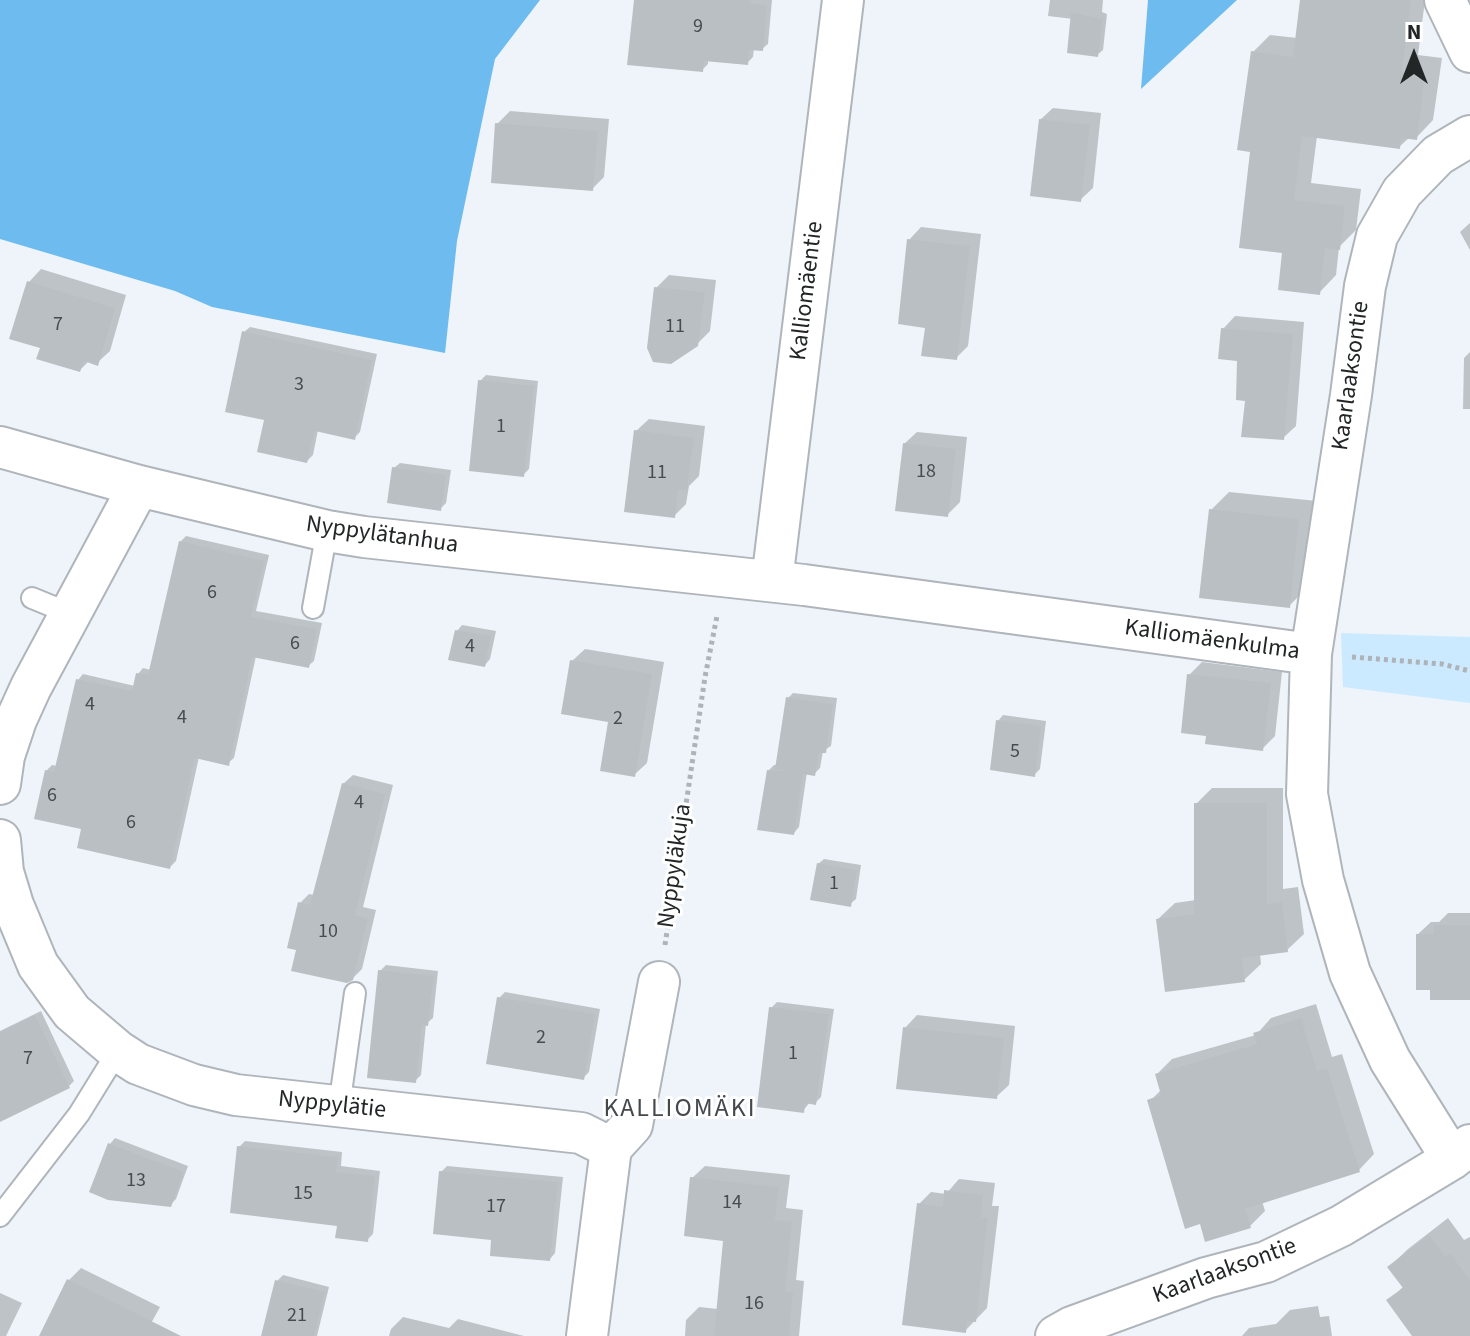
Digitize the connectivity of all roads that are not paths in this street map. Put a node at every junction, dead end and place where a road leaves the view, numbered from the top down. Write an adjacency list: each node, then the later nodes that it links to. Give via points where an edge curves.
1 (843, 0): 8 (street, Kalliomäentie)
2 (1445, 0): 3 (street)
3 (1470, 52)
4 (1470, 136): 12 (street, Kaarlaaksontie, via 1438,155 1402,192 1377,236 1365,286)
5 (0, 447): 6 (street, Nyppylätanhua)
6 (139, 486): 7 (street, Nyppylätanhua); 11 (street)
7 (327, 531): 8 (street, Nyppylätanhua); 10 (lane)
8 (772, 581): 12 (street, Kalliomäenkulma)
9 (32, 598): 11 (lane)
10 (313, 608)
11 (71, 614): 13 (street, via 16,720)
12 (1311, 654): 20 (street, Kalliomäenkulma, via 1307,794 1323,880 1350,973 1390,1060)
13 (0, 784)
14 (0, 840): 17 (street, Nyppylätie, via 3,872 38,965 72,1012)
15 (659, 982): 19 (street, via 632,1125)
16 (355, 993): 18 (lane)
17 (118, 1051): 18 (street, Nyppylätie, via 194,1085); 21 (lane, via 79,1114)
18 (339, 1107): 19 (street, Nyppylätie, via 581,1133)
19 (611, 1148): 22 (street)
20 (1461, 1152): 23 (street, Kaarlaaksontie, via 1341,1226 1266,1262 1192,1283)
21 (0, 1216)
22 (587, 1336)
23 (1056, 1336)

